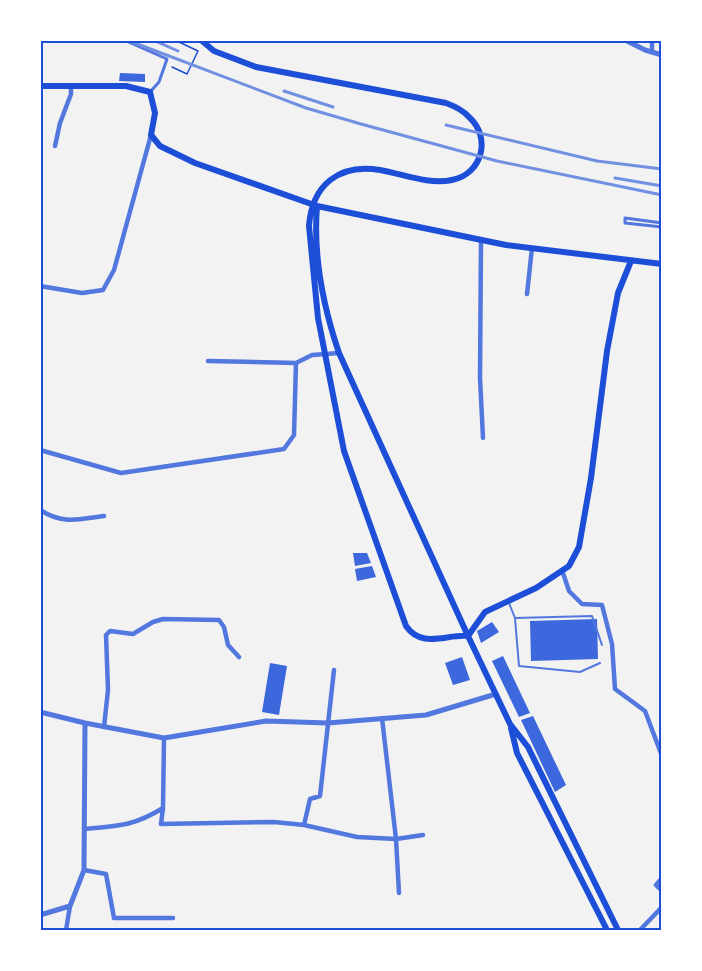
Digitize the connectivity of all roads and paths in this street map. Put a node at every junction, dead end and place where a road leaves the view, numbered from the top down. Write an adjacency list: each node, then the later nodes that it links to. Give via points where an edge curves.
1 (124, 40): 11 (street, via 167,59 159,82)
2 (179, 40): 8 (path, via 198,51 187,74)
3 (201, 40): 32 (main road, via 214,51 256,67 446,103 470,117 480,136 477,165 464,176 429,180 368,168 340,174 318,190 309,226 315,299 344,452 406,626 420,639)
4 (625, 40): 6 (street)
5 (652, 40): 6 (street)
6 (652, 52): 7 (street)
7 (662, 55)
8 (170, 66)
9 (40, 86): 10 (main road)
10 (71, 87): 11 (main road, via 126,86); 13 (street)
11 (150, 92): 12 (main road, via 155,113)
12 (151, 135): 14 (main road, via 160,146 195,163); 20 (street, via 114,270 103,290 82,293)
13 (55, 146)
14 (317, 207): 16 (main road); 22 (main road, via 320,277)
15 (662, 225): 15 (street, via 625,223 625,218)
16 (481, 240): 17 (main road); 25 (street)
17 (532, 248): 18 (main road); 21 (street)
18 (631, 261): 19 (main road); 29 (main road, via 618,293 609,339 579,547 569,566)
19 (662, 264)
20 (40, 286)
21 (527, 294)
22 (339, 353): 24 (street, via 312,355); 32 (main road)
23 (208, 361): 24 (street)
24 (296, 363): 26 (street, via 294,435 284,449 121,473)
25 (483, 438)
26 (40, 450)
27 (40, 510): 28 (street, via 66,521)
28 (104, 516)
29 (562, 570): 30 (main road); 45 (street, via 569,591 582,604 602,605 612,644 615,689 645,711)
30 (508, 601): 31 (lane); 32 (main road, via 484,612)
31 (515, 618): 33 (lane, via 592,616); 35 (lane, via 519,666 580,672)
32 (468, 636): 37 (main road)
33 (602, 645)
34 (239, 657): 43 (street, via 228,645 219,620 163,620 133,634 110,631 106,635 108,690)
35 (600, 663)
36 (334, 670): 41 (street)
37 (496, 694): 39 (street, via 426,715); 42 (main road)
38 (40, 712): 40 (street)
39 (382, 718): 41 (street); 50 (street)
40 (85, 723): 43 (street); 48 (street)
41 (328, 723): 44 (street, via 266,721); 47 (street, via 320,796 310,799)
42 (510, 724): 53 (main road, via 528,747); 54 (main road, via 517,753)
43 (104, 727): 44 (street)
44 (164, 738): 46 (street)
45 (662, 756)
46 (163, 808): 47 (street, via 161,824); 48 (street, via 143,820)
47 (304, 825): 50 (street, via 357,837)
48 (84, 828): 51 (street)
49 (423, 835): 50 (street)
50 (396, 839): 56 (street)
51 (84, 870): 57 (street); 60 (street, via 106,874 114,918)
52 (662, 878): 55 (street, via 656,885)
53 (595, 883): 54 (main road); 63 (main road)
54 (585, 887): 62 (main road)
55 (662, 891)
56 (399, 893)
57 (70, 906): 59 (street); 61 (street)
58 (662, 907): 64 (street)
59 (40, 915)
60 (173, 918)
61 (66, 930)
62 (607, 930)
63 (618, 930)
64 (640, 930)

